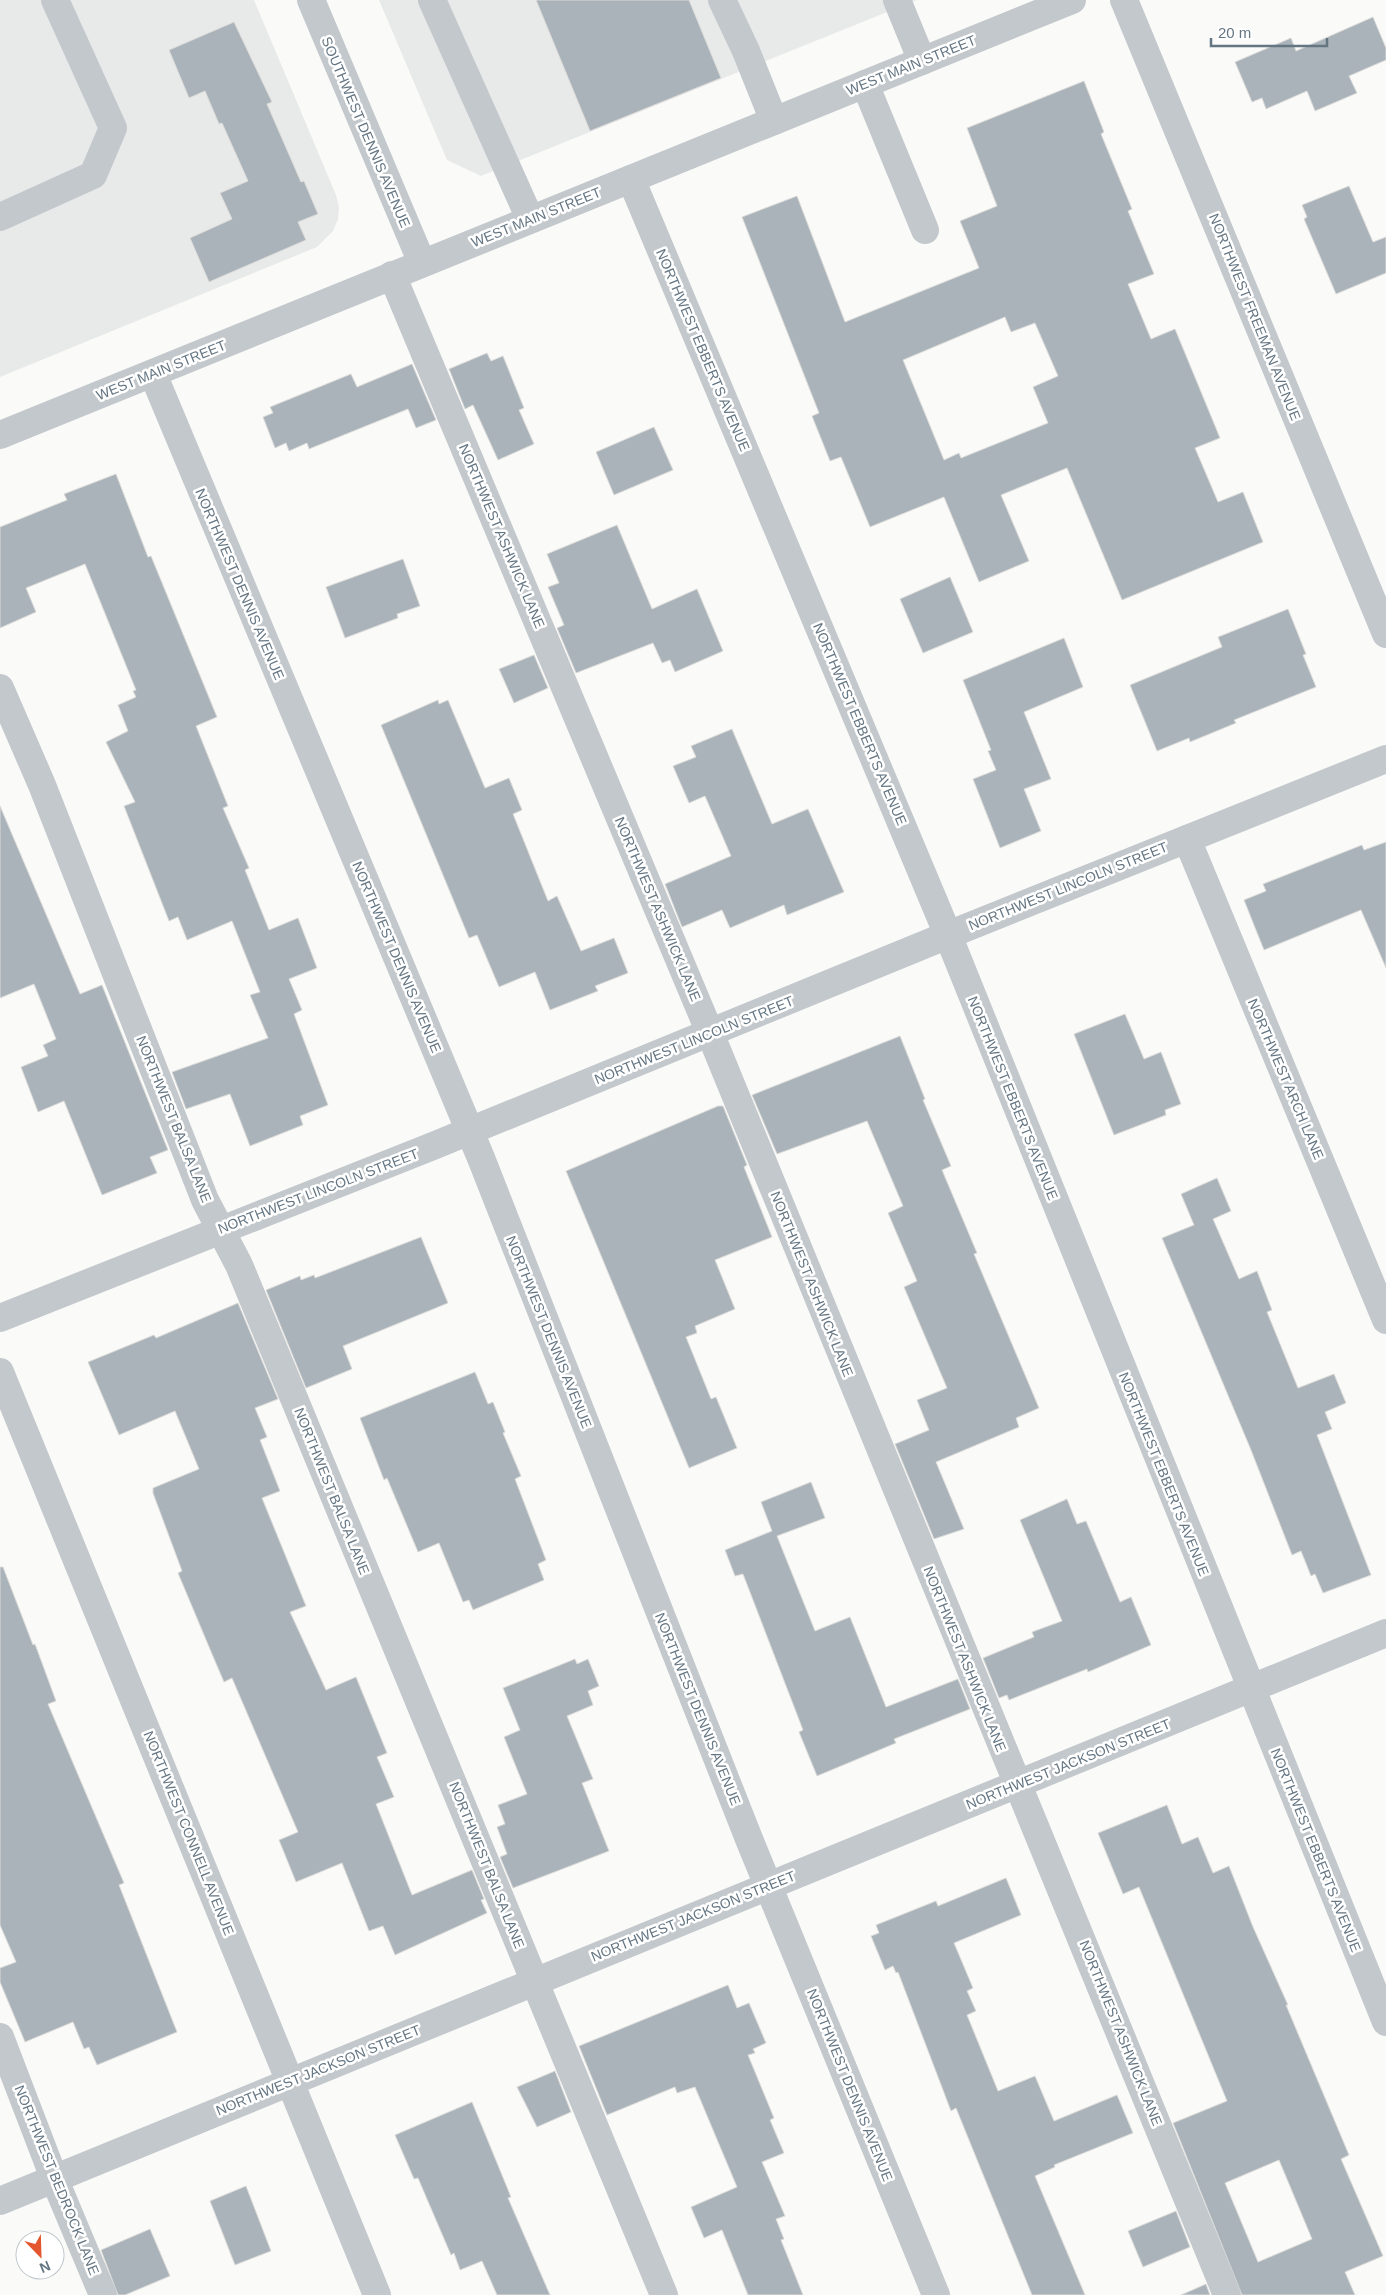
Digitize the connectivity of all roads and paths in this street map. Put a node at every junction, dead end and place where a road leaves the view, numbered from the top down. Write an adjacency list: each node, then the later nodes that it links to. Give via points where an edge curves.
1 (54, 0): 12 (street, via 113,128 93,175)
2 (311, 0): 15 (street, SOUTHWEST DENNIS AVENUE)
3 (432, 0): 13 (street)
4 (722, 0): 10 (street)
5 (896, 0): 8 (street)
6 (1072, 0): 8 (street, WEST MAIN STREET)
7 (1124, 0): 19 (street, NORTHWEST FREEMAN AVENUE)
8 (922, 61): 9 (street, WEST MAIN STREET)
9 (865, 84): 10 (street, WEST MAIN STREET); 14 (street)
10 (774, 121): 11 (street, WEST MAIN STREET)
11 (631, 179): 13 (street, WEST MAIN STREET); 23 (street, NORTHWEST EBBERTS AVENUE)
12 (0, 217)
13 (530, 219): 15 (street, WEST MAIN STREET)
14 (925, 230)
15 (422, 263): 16 (street, WEST MAIN STREET)
16 (392, 275): 17 (street, WEST MAIN STREET); 24 (street, NORTHWEST ASHWICK LANE)
17 (153, 374): 18 (street, WEST MAIN STREET); 25 (street, NORTHWEST DENNIS AVENUE)
18 (0, 435)
19 (1386, 634)
20 (0, 688): 26 (street, NORTHWEST BALSA LANE, via 42,785 205,1200)
21 (1386, 759): 22 (street, NORTHWEST LINCOLN STREET)
22 (1187, 839): 23 (street, NORTHWEST LINCOLN STREET); 28 (street, NORTHWEST ARCH LANE)
23 (948, 935): 24 (street, NORTHWEST LINCOLN STREET); 31 (street, NORTHWEST EBBERTS AVENUE)
24 (710, 1034): 25 (street, NORTHWEST LINCOLN STREET); 32 (street, NORTHWEST ASHWICK LANE)
25 (469, 1131): 26 (street, NORTHWEST LINCOLN STREET); 33 (street, NORTHWEST DENNIS AVENUE)
26 (220, 1229): 27 (street, NORTHWEST LINCOLN STREET); 34 (street, NORTHWEST BALSA LANE, via 238,1265)
27 (0, 1318)
28 (1386, 1320)
29 (0, 1372): 37 (street, NORTHWEST CONNELL AVENUE)
30 (1386, 1634): 31 (street, NORTHWEST JACKSON STREET)
31 (1250, 1689): 32 (street, NORTHWEST JACKSON STREET); 35 (street, NORTHWEST EBBERTS AVENUE)
32 (1017, 1784): 33 (street, NORTHWEST JACKSON STREET); 44 (street, NORTHWEST ASHWICK LANE)
33 (768, 1885): 34 (street, NORTHWEST JACKSON STREET); 43 (street, NORTHWEST DENNIS AVENUE)
34 (535, 1981): 37 (street, NORTHWEST JACKSON STREET); 42 (street, NORTHWEST BALSA LANE)
35 (1386, 2022)
36 (0, 2037): 38 (street, NORTHWEST BEDROCK LANE)
37 (291, 2081): 38 (street, NORTHWEST JACKSON STREET); 41 (street, NORTHWEST CONNELL AVENUE)
38 (54, 2178): 39 (street, NORTHWEST JACKSON STREET); 40 (street, NORTHWEST BEDROCK LANE)
39 (0, 2200)
40 (103, 2295)
41 (377, 2295)
42 (664, 2295)
43 (936, 2295)
44 (1227, 2295)

